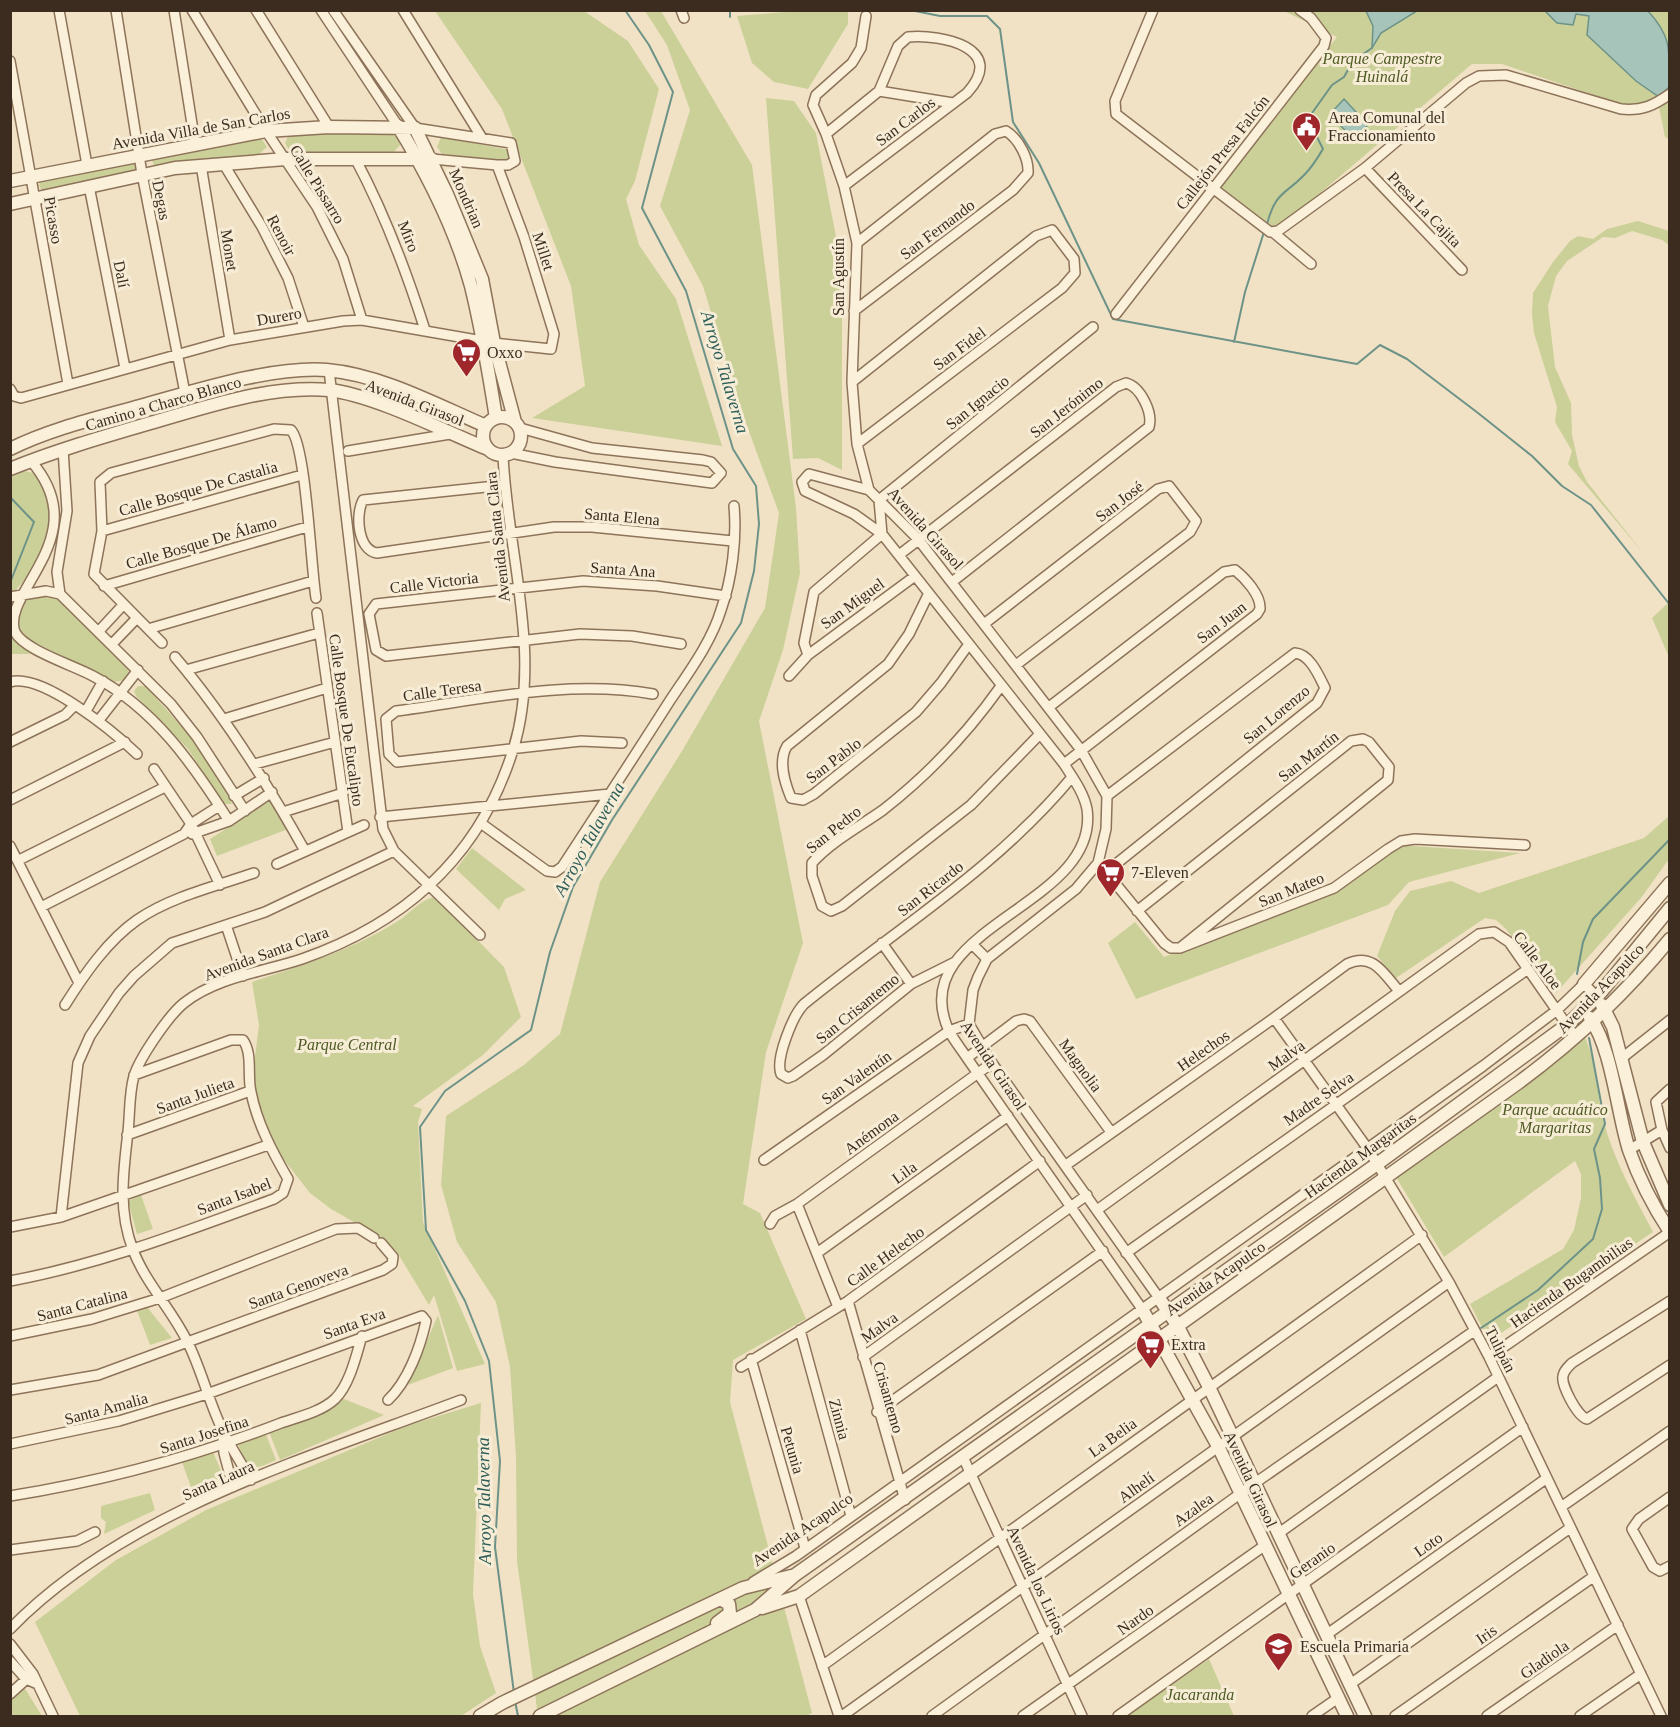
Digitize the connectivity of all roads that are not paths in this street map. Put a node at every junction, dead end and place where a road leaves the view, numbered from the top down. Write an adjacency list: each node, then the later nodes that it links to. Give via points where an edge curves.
1 (59, 10): 29 (street)
2 (116, 10): 23 (street, Degas)
3 (174, 10): 22 (street)
4 (192, 10): 19 (street, Calle Pissarro)
5 (256, 10): 17 (street)
6 (321, 10): 16 (street, Mondrian)
7 (333, 10): 18 (street, Mondrian)
8 (403, 10): 21 (street)
9 (1152, 10): 38 (street, via 1114,108 1120,118)
10 (1300, 10): 38 (street, Callejón Presa Falcón, via 1321,29 1326,38 1324,45)
11 (866, 16): 20 (street, San Agustín, via 861,48 852,63 814,99)
12 (10, 61): 34 (street, Picasso)
13 (879, 91): 15 (street); 15 (street, San Carlos, via 898,46 908,37 967,45 980,65 979,74 975,84); 20 (street)
14 (1670, 94): 32 (street, via 1651,107 1621,109 1506,75 1479,76)
15 (953, 103): 37 (street, San Carlos)
16 (399, 126): 17 (street, Avenida Villa de San Carlos); 18 (street, Avenida Villa de San Carlos); 26 (street, Mondrian)
17 (328, 127): 19 (street, Avenida Villa de San Carlos)
18 (415, 128): 21 (street, Avenida Villa de San Carlos); 27 (street, Mondrian)
19 (266, 131): 22 (street, Avenida Villa de San Carlos); 25 (street, Calle Pissarro)
20 (826, 134): 37 (street, San Agustín)
21 (482, 138): 31 (street, Avenida Villa de San Carlos, via 513,145 515,161)
22 (195, 143): 23 (street, Avenida Villa de San Carlos)
23 (140, 154): 29 (street, Avenida Villa de San Carlos); 33 (street, Degas)
24 (355, 158): 25 (street); 26 (street); 50 (street, Miro, via 407,270)
25 (286, 159): 28 (street); 47 (street, Calle Pissarro, via 317,207 343,259)
26 (418, 159): 27 (street); 52 (street, Mondrian, via 448,223)
27 (432, 159): 31 (street); 52 (street, Mondrian, via 482,279)
28 (223, 163): 30 (street); 48 (street, Renoir, via 288,278)
29 (87, 165): 34 (street, Avenida Villa de San Carlos)
30 (201, 165): 33 (street); 51 (street, Monet)
31 (497, 165): 53 (street, Millet, via 535,270 554,334)
32 (1365, 168): 41 (street); 44 (street, Presa La Cajita)
33 (142, 174): 36 (street); 54 (street, Degas)
34 (30, 176): 35 (street, Avenida Villa de San Carlos); 39 (street, Picasso)
35 (10, 181)
36 (89, 186): 39 (street); 55 (street, Dalí)
37 (844, 186): 42 (street, San Agustín)
38 (1212, 189): 41 (street); 46 (street, Callejón Presa Falcón)
39 (35, 198): 40 (street); 58 (street, Picasso)
40 (10, 204)
41 (1274, 233): 43 (street)
42 (857, 243): 45 (street, San Agustín); 45 (street, San Fernando, via 989,138 1006,131 1011,134 1029,165 1028,174 1013,190)
43 (1311, 264)
44 (1462, 270)
45 (854, 311): 57 (street, San Agustín)
46 (1116, 314)
47 (362, 320): 48 (street, Durero); 50 (street, Durero)
48 (304, 327): 51 (street, Durero)
49 (1094, 327): 78 (street, San Ignacio)
50 (425, 330): 52 (street, Durero)
51 (230, 340): 54 (street, Durero)
52 (489, 342): 53 (street, Durero, via 547,350); 63 (street, Mondrian); 64 (street, Mondrian)
53 (553, 347)
54 (176, 354): 55 (street, Durero); 61 (street, Degas)
55 (125, 368): 58 (street, Durero)
56 (328, 370): 59 (street); 61 (street, Camino a Charco Blanco, via 288,372); 63 (street, Avenida Girasol, via 389,386)
57 (852, 382): 67 (street, San Agustín); 67 (street, San Fidel, via 1036,236 1052,230 1074,259 1076,273 1062,288)
58 (68, 384): 60 (street, Durero, via 21,398)
59 (329, 390): 65 (street, Avenida Girasol, via 371,402); 66 (street, Camino a Charco Blanco, via 253,395); 153 (street)
60 (12, 392)
61 (185, 393): 62 (street, Camino a Charco Blanco)
62 (99, 417): 66 (street); 68 (street, Camino a Charco Blanco)
63 (491, 422): 64 (street, via 509,418); 70 (street, via 483,438)
64 (517, 425): 72 (street, via 519,445); 72 (street, via 592,447 711,462 721,473 712,483)
65 (450, 434): 70 (street, Avenida Girasol); 71 (street)
66 (106, 436): 69 (street, Camino a Charco Blanco)
67 (857, 444): 77 (street, San Agustín)
68 (10, 449)
69 (63, 449): 73 (street, Camino a Charco Blanco); 92 (street, via 67,511 57,565)
70 (488, 449): 72 (street)
71 (348, 451)
72 (507, 454): 76 (street, Avenida Santa Clara)
73 (31, 461): 74 (street, Camino a Charco Blanco); 94 (street, via 50,486 54,514 45,552)
74 (10, 469)
75 (303, 475): 80 (street); 81 (street, Calle Bosque De Castalia); 81 (street, via 297,437 291,429 279,428 111,473 100,482)
76 (505, 485): 82 (street, Avenida Santa Clara); 82 (street, Santa Elena, via 368,498 360,505 362,536 366,549 377,553)
77 (869, 490): 78 (street, Avenida Girasol); 83 (street, Avenida Girasol, via 809,474 802,482 809,493 854,514)
78 (879, 500): 83 (street); 84 (street, Avenida Girasol)
79 (734, 506): 85 (street)
80 (307, 527): 88 (street); 90 (street, Calle Bosque De Álamo)
81 (102, 531): 90 (street, via 93,571)
82 (509, 533): 85 (street, Santa Elena, via 578,526); 91 (street, Avenida Santa Clara)
83 (882, 534): 86 (street, Avenida Girasol); 111 (street, San Miguel, via 814,592 804,643)
84 (918, 539): 86 (street, San Jerónimo); 89 (street, Avenida Girasol); 89 (street, San Jerónimo, via 1116,387 1126,383 1137,388 1149,413 1149,427)
85 (733, 541): 95 (street)
86 (899, 555): 87 (street, Avenida Girasol)
87 (915, 576): 93 (street, Avenida Girasol); 111 (street, San Miguel)
88 (313, 582): 97 (street); 103 (street)
89 (952, 582): 102 (street, Avenida Girasol)
90 (104, 586): 98 (street)
91 (517, 587): 95 (street, Santa Ana, via 603,581); 106 (street, Avenida Santa Clara); 106 (street, Calle Victoria, via 376,604 369,614 376,650 382,656)
92 (60, 594): 94 (street, via 45,591); 104 (street)
93 (928, 595): 110 (street, Avenida Girasol); 110 (street, San Pablo, via 909,634 888,664 787,746 782,764 791,798 803,800 814,794 916,712)
94 (21, 596): 96 (street); 100 (street)
95 (726, 596): 145 (street, via 702,648)
96 (10, 597)
97 (316, 598)
98 (123, 605): 101 (street); 104 (street)
99 (317, 613): 105 (street, Calle Bosque De Eucalipto)
100 (11, 614): 117 (street, via 14,630 22,642)
101 (136, 618): 103 (street); 108 (street)
102 (984, 624): 113 (street, Avenida Girasol); 113 (street, San José, via 1164,486 1174,491 1193,515 1195,527 1190,532)
103 (148, 629): 107 (street)
104 (99, 632): 108 (street)
105 (319, 633): 115 (street); 120 (street, Calle Bosque De Eucalipto)
106 (525, 642): 109 (street, via 598,634); 122 (street, Avenida Santa Clara)
107 (162, 643)
108 (112, 644): 114 (street)
109 (681, 644)
110 (969, 644): 119 (street, Avenida Girasol)
111 (808, 654): 116 (street, San Miguel)
112 (175, 657): 115 (street)
113 (1016, 665): 125 (street, Avenida Girasol)
114 (138, 670): 121 (street); 146 (street, via 197,737)
115 (186, 670): 127 (street)
116 (789, 676)
117 (103, 681): 121 (street); 126 (street)
118 (10, 682): 124 (street, via 33,684)
119 (1001, 686): 129 (street, Avenida Girasol); 129 (street, San Pedro, via 942,759 884,809 812,862 822,906 831,911 842,906 917,849 971,805)
120 (327, 688): 127 (street); 132 (street, Calle Bosque De Eucalipto)
121 (120, 692): 128 (street); 149 (street, via 187,756)
122 (524, 693): 123 (street, via 597,688); 134 (street, Avenida Santa Clara); 134 (street, Calle Teresa, via 396,711 386,719 389,754 397,762)
123 (653, 694)
124 (75, 705): 126 (street); 130 (street, via 65,715)
125 (1049, 707): 135 (street, Avenida Girasol); 135 (street, San Juan, via 1224,572 1235,570 1257,596 1257,614)
126 (86, 711): 128 (street)
127 (224, 719): 137 (street)
128 (99, 720): 131 (street)
129 (1040, 734): 138 (street, Avenida Girasol)
130 (10, 742)
131 (125, 742): 136 (street); 148 (street)
132 (335, 742): 137 (street); 144 (street, Calle Bosque De Eucalipto)
133 (622, 743): 134 (street, via 581,741)
134 (513, 750): 150 (street, Avenida Santa Clara)
135 (1081, 750): 138 (street, San Juan); 147 (street, Avenida Girasol)
136 (138, 754)
137 (255, 764): 141 (street)
138 (1064, 764): 140 (street, Avenida Girasol)
139 (154, 769): 142 (street)
140 (1072, 777): 180 (street, San Ricardo, via 1016,837 954,890); 181 (street, Avenida Girasol, via 1087,808 1084,842 1077,856)
141 (264, 778): 143 (street); 146 (street)
142 (165, 787): 155 (street); 165 (street)
143 (272, 792): 151 (street); 152 (street)
144 (343, 793): 152 (street); 158 (street, Calle Bosque De Eucalipto)
145 (610, 794): 150 (street); 156 (street, via 562,867 552,873)
146 (234, 796): 151 (street)
147 (1107, 796): 166 (street, Avenida Girasol, via 1106,829); 168 (street, San Lorenzo, via 1295,653 1307,658 1322,681 1325,688 1317,703)
148 (10, 800)
149 (219, 806): 154 (street); 155 (street)
150 (490, 807): 153 (street); 156 (street, Avenida Santa Clara)
151 (245, 811): 154 (street)
152 (283, 812): 163 (street)
153 (380, 817): 164 (street)
154 (229, 821): 160 (street)
155 (191, 824): 159 (street); 160 (street)
156 (482, 824): 172 (street, Avenida Santa Clara, via 456,860)
157 (364, 825): 158 (street)
158 (348, 832): 163 (street)
159 (184, 834): 160 (street); 173 (street)
160 (196, 835): 171 (street)
161 (1525, 844): 182 (street, San Mateo, via 1401,841 1334,888)
162 (10, 846): 165 (street)
163 (305, 851): 167 (street)
164 (394, 851): 172 (street); 176 (street, via 265,912)
165 (19, 860): 173 (street)
166 (1098, 863): 168 (street); 183 (street, Avenida Girasol, via 1076,889)
167 (277, 864)
168 (1106, 872): 175 (street)
169 (254, 873): 171 (street)
170 (1670, 883): 189 (street, Avenida Acapulco)
171 (220, 885): 187 (street, via 137,920)
172 (430, 885): 178 (street); 186 (street, Avenida Santa Clara, via 381,922 328,949)
173 (41, 907): 187 (street)
174 (1670, 909): 192 (street, Avenida Acapulco)
175 (1137, 911): 182 (street, via 1164,943); 182 (street, San Martín, via 1351,741 1369,742 1389,767 1388,780)
176 (226, 925): 186 (street); 235 (street, via 172,943 146,963 118,993 90,1036 78,1064)
177 (1494, 932): 185 (street, Calle Aloe, via 1509,942); 190 (street, Malva, via 1479,934)
178 (480, 935)
179 (1670, 939): 196 (street, Avenida Acapulco)
180 (882, 943): 188 (street); 210 (street, San Ricardo, via 797,1012 779,1066)
181 (972, 944): 183 (street); 184 (street, Avenida Girasol)
182 (1179, 948)
183 (987, 959): 200 (street, Avenida Girasol, via 973,990)
184 (955, 962): 188 (street, San Crisantemo); 202 (street, Avenida Girasol, via 945,985)
185 (1528, 969): 194 (street, Calle Aloe); 214 (street, Madre Selva)
186 (243, 976): 211 (street, Avenida Santa Clara, via 205,990 178,1009)
187 (79, 983): 193 (street)
188 (912, 984): 210 (street, San Crisantemo, via 793,1076)
189 (1584, 984): 191 (street, Hacienda Margaritas); 192 (street)
190 (1398, 990): 197 (street, Helechos, via 1377,964 1363,958); 207 (street, Malva)
191 (1571, 997): 194 (street, Hacienda Margaritas); 195 (street)
192 (1597, 997): 195 (street, Hacienda Margaritas); 196 (street)
193 (65, 1005)
194 (1557, 1010): 201 (street, Calle Aloe); 222 (street, Hacienda Margaritas)
195 (1583, 1010): 199 (street); 201 (street, Hacienda Margaritas)
196 (1606, 1011): 199 (street, Avenida Acapulco); 206 (street)
197 (1274, 1018): 207 (street, Tulipán); 217 (street, Helechos)
198 (1670, 1020): 206 (street)
199 (1593, 1023): 203 (street, Avenida Acapulco); 223 (street, via 1603,1044)
200 (969, 1024): 202 (street, San Valentín); 204 (street, Avenida Girasol)
201 (1568, 1024): 203 (street, Calle Aloe); 226 (street, Hacienda Margaritas)
202 (949, 1031): 205 (street, Avenida Girasol); 224 (street, San Valentín)
203 (1576, 1038): 228 (street, Avenida Acapulco)
204 (982, 1047): 205 (street); 208 (street, Avenida Girasol); 217 (street, Magnolia, via 1016,1021 1024,1019 1034,1025)
205 (967, 1058): 209 (street, Avenida Girasol)
206 (1622, 1058): 219 (street)
207 (1305, 1060): 214 (street, Tulipán); 234 (street, Malva)
208 (992, 1063): 209 (street, Anémona); 227 (street, Avenida Girasol)
209 (978, 1073): 215 (street, Avenida Girasol); 231 (street, Anémona)
210 (781, 1074)
211 (134, 1075): 213 (street, Santa Julieta, via 240,1039 247,1047); 218 (street, Avenida Santa Clara)
212 (1670, 1089): 216 (street, via 1656,1102)
213 (250, 1091): 218 (street, Santa Julieta); 220 (street)
214 (1336, 1102): 222 (street, Tulipán); 243 (street, Madre Selva)
215 (1008, 1116): 225 (street, Avenida Girasol); 242 (street, Lila)
216 (1662, 1130): 219 (street); 221 (street)
217 (1111, 1132): 227 (street, Helechos)
218 (127, 1135): 229 (street, Avenida Santa Clara)
219 (1643, 1142): 223 (street); 232 (street)
220 (268, 1145): 229 (street); 240 (street, Santa Isabel, via 288,1179 280,1196)
221 (1670, 1148)
222 (1368, 1149): 226 (street, Tulipán); 244 (street, Hacienda Margaritas)
223 (1629, 1150): 238 (street)
224 (764, 1160)
225 (1040, 1161): 233 (street, Avenida Girasol); 250 (street, Calle Helecho)
226 (1377, 1164): 228 (street, Tulipán); 247 (street, Hacienda Margaritas)
227 (1066, 1165): 230 (street, Avenida Girasol)
228 (1386, 1178): 239 (street, Tulipán); 256 (street, Avenida Acapulco)
229 (121, 1194): 235 (street); 240 (street, Avenida Santa Clara)
230 (1087, 1195): 233 (street, Malva); 234 (street, Avenida Girasol)
231 (797, 1204): 236 (street, Anémona, via 775,1216); 242 (street)
232 (1670, 1204)
233 (1072, 1206): 241 (street, Avenida Girasol); 263 (street, Malva)
234 (1097, 1210): 243 (street, Avenida Girasol)
235 (61, 1216): 237 (street)
236 (770, 1224)
237 (10, 1227)
238 (1669, 1232): 264 (street, Hacienda Bugambilias)
239 (1422, 1235): 246 (street, Tulipán); 269 (street, La Belia)
240 (133, 1250): 245 (street, via 70,1270); 248 (street, Avenida Santa Clara)
241 (1103, 1251): 253 (street, Avenida Girasol); 275 (street)
242 (817, 1253): 252 (street)
243 (1126, 1253): 249 (street, Avenida Girasol)
244 (1183, 1280): 247 (street); 249 (street, Hacienda Margaritas)
245 (10, 1281)
246 (1449, 1282): 258 (street, Tulipán); 278 (street, Alhelí)
247 (1192, 1294): 254 (street, Hacienda Margaritas)
248 (159, 1298): 259 (street, Santa Catalina, via 92,1319); 262 (street, Avenida Santa Clara); 262 (street, Santa Genoveva, via 336,1229 358,1228 393,1257 392,1264 383,1270)
249 (1159, 1298): 253 (street, Hacienda Margaritas); 254 (street, Avenida Girasol)
250 (848, 1301): 252 (street, Calle Helecho); 263 (street, Crisantemo)
251 (1670, 1301): 266 (street, via 1572,1363 1563,1380 1578,1414 1587,1419)
252 (838, 1307): 257 (street, Calle Helecho)
253 (1143, 1308): 255 (street, Avenida Girasol); 286 (street, Avenida Acapulco)
254 (1168, 1310): 255 (street, Hacienda Margaritas); 256 (street, Avenida Girasol)
255 (1151, 1322): 261 (street, Avenida Girasol); 282 (street, Avenida Acapulco)
256 (1177, 1325): 261 (street, Avenida Acapulco); 269 (street, Avenida Girasol)
257 (800, 1330): 265 (street, Calle Helecho); 294 (street, Zinnia)
258 (1474, 1331): 264 (street, Tulipán); 287 (street, Azalea)
259 (10, 1336)
260 (362, 1336): 271 (street, Santa Eva); 273 (street, Santa Eva, via 420,1316 426,1319 402,1383); 279 (street, Santa Josefina, via 348,1376 332,1401)
261 (1160, 1337): 272 (street, Avenida Girasol); 283 (street, Avenida Acapulco)
262 (188, 1342): 270 (street, Santa Amalia, via 98,1375); 271 (street, Avenida Santa Clara)
263 (863, 1357): 275 (street, Crisantemo)
264 (1489, 1357): 268 (street, Tulipán)
265 (751, 1359): 267 (street, Calle Helecho); 300 (street, Petunia)
266 (1670, 1365)
267 (741, 1367)
268 (1498, 1377): 276 (street, Tulipán); 297 (street)
269 (1209, 1387): 272 (street, La Belia); 278 (street, Avenida Girasol)
270 (10, 1390)
271 (207, 1394): 279 (street, Avenida Santa Clara); 280 (street, Santa Amalia, via 119,1421)
272 (1194, 1397): 281 (street, Avenida Girasol); 298 (street, La Belia)
273 (388, 1400)
274 (461, 1401): 285 (street, Santa Laura)
275 (878, 1412): 286 (street, Crisantemo)
276 (1523, 1427): 284 (street, Tulipán); 305 (street, Geranio)
277 (1670, 1431): 293 (street)
278 (1232, 1437): 281 (street, Alhelí); 287 (street, Avenida Girasol)
279 (226, 1441): 285 (street, Avenida Santa Clara); 288 (street, Avenida Santa Clara); 290 (street, Santa Josefina, via 132,1472)
280 (10, 1443)
281 (1218, 1446): 289 (street, Avenida Girasol); 306 (street, Alhelí)
282 (963, 1457): 283 (street, Avenida los Lirios); 292 (street, Avenida Acapulco)
283 (971, 1473): 298 (street, Avenida los Lirios); 309 (street, Avenida Acapulco)
284 (1547, 1478): 293 (street, Tulipán); 315 (street, Loto)
285 (250, 1480): 288 (street, Santa Laura)
286 (899, 1483): 292 (street, Crisantemo); 294 (street, Avenida Acapulco)
287 (1255, 1483): 289 (street, Azalea); 297 (street, Avenida Girasol)
288 (233, 1487): 313 (street, Santa Laura, via 96,1559)
289 (1240, 1494): 299 (street, Avenida Girasol); 314 (street, Azalea)
290 (10, 1496)
291 (1670, 1497): 302 (street, via 1639,1519 1632,1529 1653,1567 1660,1570)
292 (905, 1500): 303 (street, Avenida Acapulco)
293 (1561, 1507): 295 (street, Tulipán)
294 (851, 1516): 300 (street, Avenida Acapulco)
295 (1570, 1528): 304 (street, Tulipán); 322 (street)
296 (95, 1532): 301 (street, via 77,1541)
297 (1279, 1533): 305 (street, Avenida Girasol)
298 (1000, 1536): 306 (street, Avenida los Lirios); 319 (street, La Belia)
299 (1264, 1546): 308 (street, Avenida Girasol); 323 (street, Nardo)
300 (805, 1548): 307 (street, Avenida Acapulco)
301 (10, 1550)
302 (1670, 1566)
303 (795, 1575): 307 (street); 311 (street)
304 (1593, 1577): 312 (street, Tulipán); 337 (street, Iris)
305 (1303, 1585): 308 (street, Geranio); 315 (street, Avenida Girasol)
306 (1023, 1586): 314 (street, Avenida los Lirios); 329 (street, Alhelí)
307 (743, 1588): 310 (street)
308 (1287, 1595): 325 (street, Avenida Girasol); 333 (street, Geranio)
309 (800, 1596): 311 (street, Avenida Acapulco); 319 (street)
310 (720, 1599): 317 (street, via 729,1604 730,1613); 328 (street)
311 (755, 1610): 317 (street)
312 (1618, 1625): 320 (street, Tulipán); 338 (street, Gladiola)
313 (10, 1629)
314 (1046, 1634): 323 (street, Avenida los Lirios); 330 (street, Azalea)
315 (1326, 1635): 322 (street, Avenida Girasol)
316 (10, 1644): 321 (street)
317 (690, 1644): 326 (street)
318 (10, 1661): 321 (street)
319 (822, 1666): 329 (street)
320 (1641, 1674): 339 (street); 340 (street, Tulipán)
321 (32, 1679): 324 (street); 327 (street)
322 (1349, 1684): 336 (street, Avenida Girasol)
323 (1067, 1685): 331 (street, Nardo); 332 (street, Avenida los Lirios)
324 (10, 1695)
325 (1338, 1698): 334 (street); 335 (street, Avenida Girasol)
326 (544, 1714)
327 (53, 1716)
328 (480, 1716)
329 (840, 1716)
330 (932, 1716)
331 (1023, 1716)
332 (1082, 1716)
333 (1118, 1716)
334 (1312, 1716)
335 (1347, 1716)
336 (1365, 1716)
337 (1395, 1716)
338 (1487, 1716)
339 (1580, 1716)
340 (1661, 1716)

